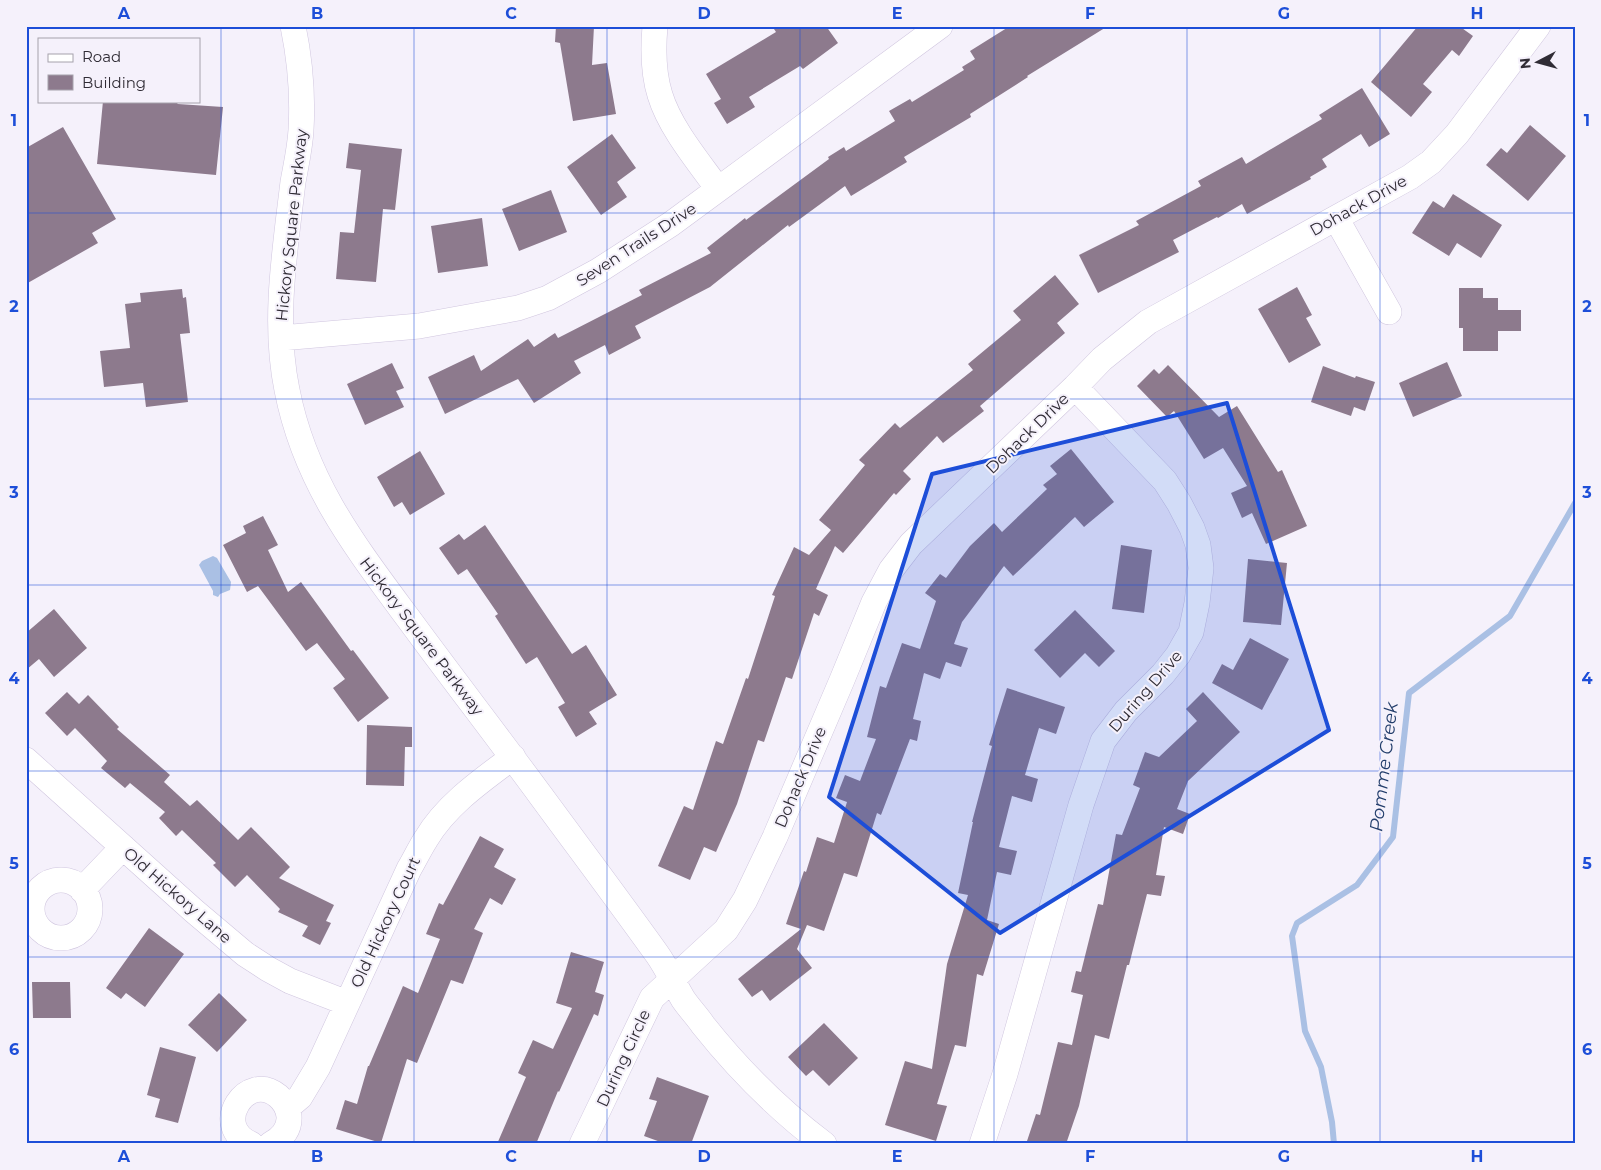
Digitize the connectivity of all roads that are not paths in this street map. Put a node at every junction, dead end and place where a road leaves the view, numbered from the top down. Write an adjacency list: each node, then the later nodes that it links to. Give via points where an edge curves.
1 (293, 26): 8 (street, Hickory Square Parkway, via 301,93 301,133 283,281)
2 (655, 26): 5 (street, via 654,71 660,96 672,121)
3 (940, 26): 5 (street, Seven Trails Drive)
4 (1538, 26): 6 (street, Dohack Drive, via 1457,134 1431,162)
5 (718, 189): 8 (street, Seven Trails Drive, via 598,271 548,298 518,308 419,326)
6 (1336, 218): 7 (street); 9 (street, Dohack Drive, via 1148,322 1102,359)
7 (1389, 312)
8 (281, 338): 10 (street, Hickory Square Parkway, via 284,376 294,421 328,503 364,559)
9 (1075, 387): 14 (street, Dohack Drive, via 911,544 891,570 874,602 745,900 726,930); 21 (street, During Drive, via 1164,482 1179,503 1198,544 1201,568 1197,603 1191,632 1178,655 1103,741)
10 (513, 757): 14 (street, Hickory Square Parkway); 15 (street, Old Hickory Court, via 462,797 426,837)
11 (26, 760): 12 (street, Old Hickory Lane)
12 (123, 847): 13 (street); 15 (street, Old Hickory Lane, via 244,954 290,981)
13 (82, 890)
14 (672, 979): 19 (street, During Circle, via 645,1009); 20 (street, Hickory Square Parkway, via 715,1040 745,1073)
15 (347, 1003): 16 (street, Old Hickory Court, via 306,1090)
16 (287, 1108): 17 (street, via 276,1094 268,1090 250,1091 243,1096 234,1110 234,1128); 18 (street, via 288,1125 278,1140)
17 (251, 1144)
18 (271, 1144)
19 (582, 1144)
20 (824, 1144)
21 (982, 1144)

